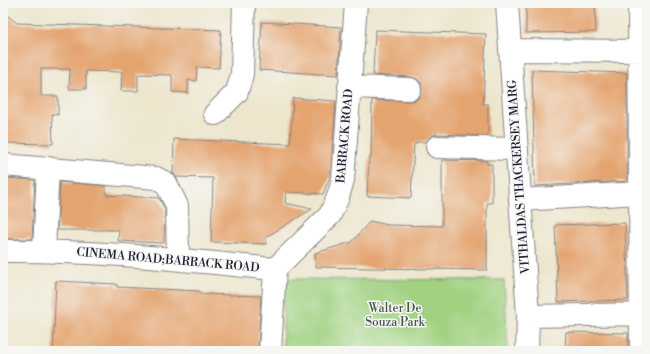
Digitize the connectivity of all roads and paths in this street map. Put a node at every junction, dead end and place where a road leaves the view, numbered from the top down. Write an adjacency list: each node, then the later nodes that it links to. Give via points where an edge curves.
1 (244, 3): 9 (street, via 242,74 237,92)
2 (356, 3): 7 (street, BARRACK ROAD)
3 (507, 3): 5 (street, VITHALDAS THACKERSEY MARG)
4 (639, 3): 6 (street)
5 (510, 50): 6 (street); 12 (street, VITHALDAS THACKERSEY MARG)
6 (643, 51): 10 (street)
7 (349, 87): 8 (street); 21 (street, BARRACK ROAD, via 342,180 338,197 330,215)
8 (410, 89)
9 (215, 114)
10 (643, 132): 15 (street)
11 (437, 147): 12 (street)
12 (517, 149): 16 (street, VITHALDAS THACKERSEY MARG)
13 (3, 165): 14 (street)
14 (48, 168): 18 (street); 20 (street, via 156,178 166,183 176,206)
15 (640, 193): 16 (street); 17 (street)
16 (520, 200): 23 (street, VITHALDAS THACKERSEY MARG)
17 (644, 221): 22 (street)
18 (44, 250): 19 (street, CINEMA ROAD;BARRACK ROAD); 20 (street, CINEMA ROAD;BARRACK ROAD)
19 (3, 251)
20 (178, 259): 21 (street, CINEMA ROAD;BARRACK ROAD)
21 (275, 270): 24 (street, CINEMA ROAD;BARRACK ROAD)
22 (644, 314): 23 (street); 26 (street)
23 (528, 316): 25 (street, VITHALDAS THACKERSEY MARG)
24 (270, 351)
25 (527, 351)
26 (641, 351)

